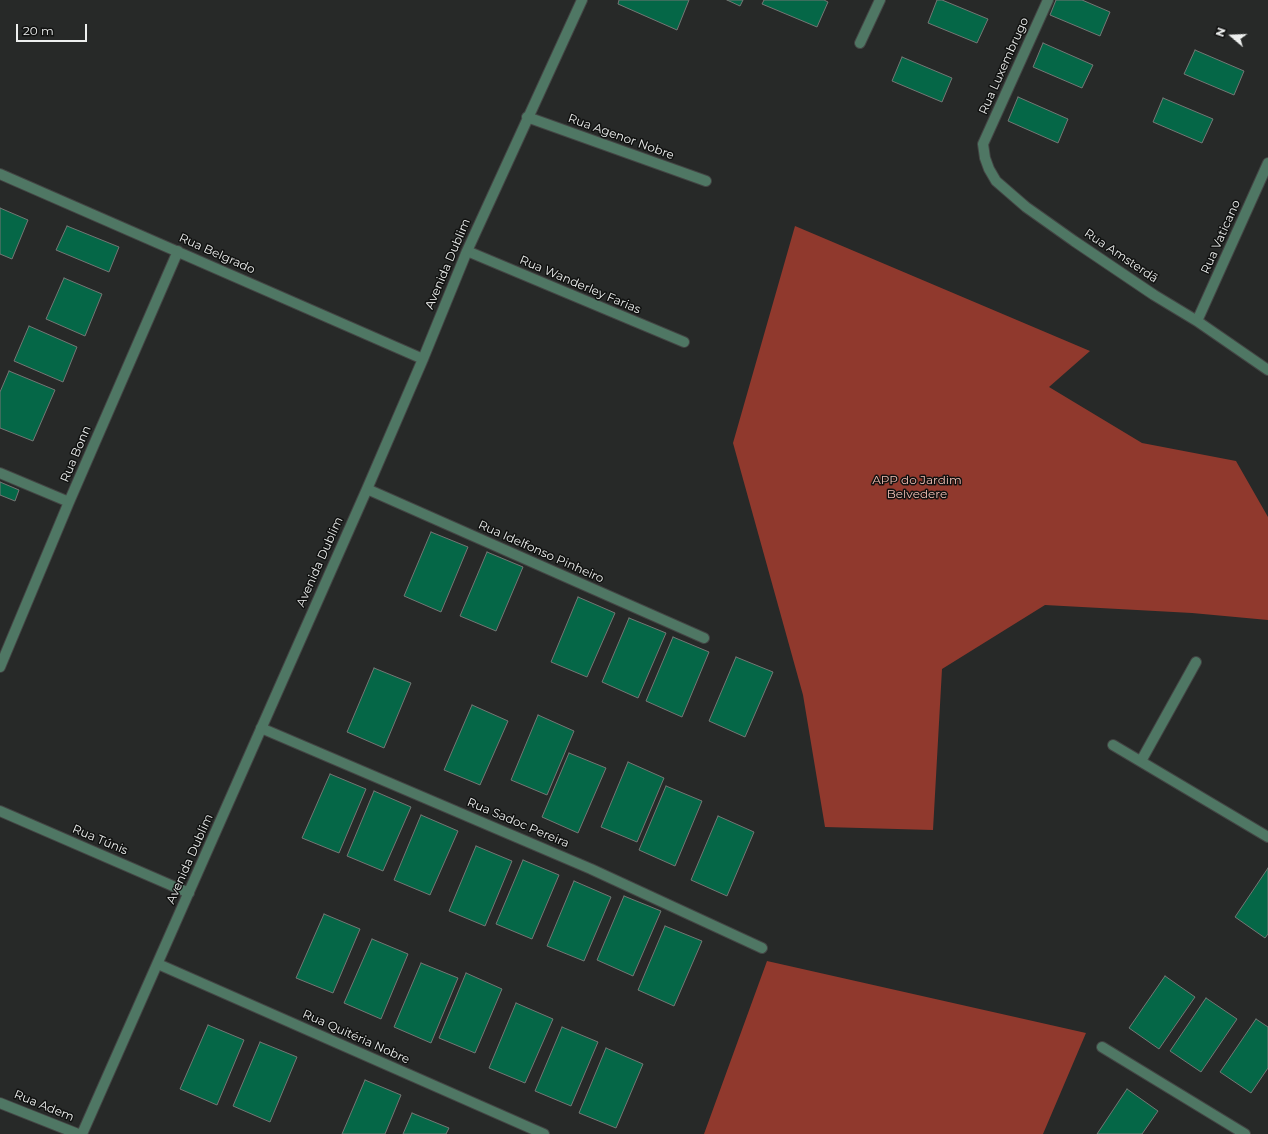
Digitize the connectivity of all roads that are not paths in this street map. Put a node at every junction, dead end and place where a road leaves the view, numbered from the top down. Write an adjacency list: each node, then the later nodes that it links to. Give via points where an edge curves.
1 (582, 0): 5 (street, Avenida Dublim)
2 (880, 0): 4 (street)
3 (1048, 0): 6 (street, Rua Luxembrugo)
4 (860, 43)
5 (527, 117): 9 (street, Rua Agenor Nobre); 11 (street, Avenida Dublim)
6 (983, 144): 12 (street, Rua Amsterdã, via 985,158 996,181 1026,207)
7 (1268, 163): 12 (street, Rua Vaticano)
8 (0, 174): 10 (street, Rua Belgrado)
9 (706, 181)
10 (178, 251): 14 (street, Rua Belgrado); 18 (street, Rua Bonn)
11 (467, 251): 13 (street, Rua Wanderley Farias); 14 (street, Avenida Dublim)
12 (1197, 321): 15 (street, Rua Amsterdã)
13 (684, 342)
14 (423, 359): 17 (street, Avenida Dublim)
15 (1268, 370)
16 (0, 473): 18 (street)
17 (367, 489): 19 (street, Rua Idelfonso Pinheiro); 22 (street, Avenida Dublim)
18 (69, 502): 21 (street, Rua Bonn)
19 (704, 638)
20 (1196, 662): 24 (street)
21 (0, 667)
22 (261, 728): 27 (street, Avenida Dublim); 28 (street, Rua Sadoc Pereira, via 591,869)
23 (1113, 745): 24 (street)
24 (1141, 761): 26 (street)
25 (0, 811): 27 (street, Rua Túnis)
26 (1268, 837)
27 (189, 893): 29 (street, Avenida Dublim)
28 (762, 948)
29 (158, 964): 33 (street, Avenida Dublim); 34 (street, Rua Quitéria Nobre)
30 (1102, 1046): 35 (street)
31 (0, 1103): 32 (street, Rua Adem)
32 (78, 1134)
33 (82, 1134)
34 (544, 1134)
35 (1245, 1134)

